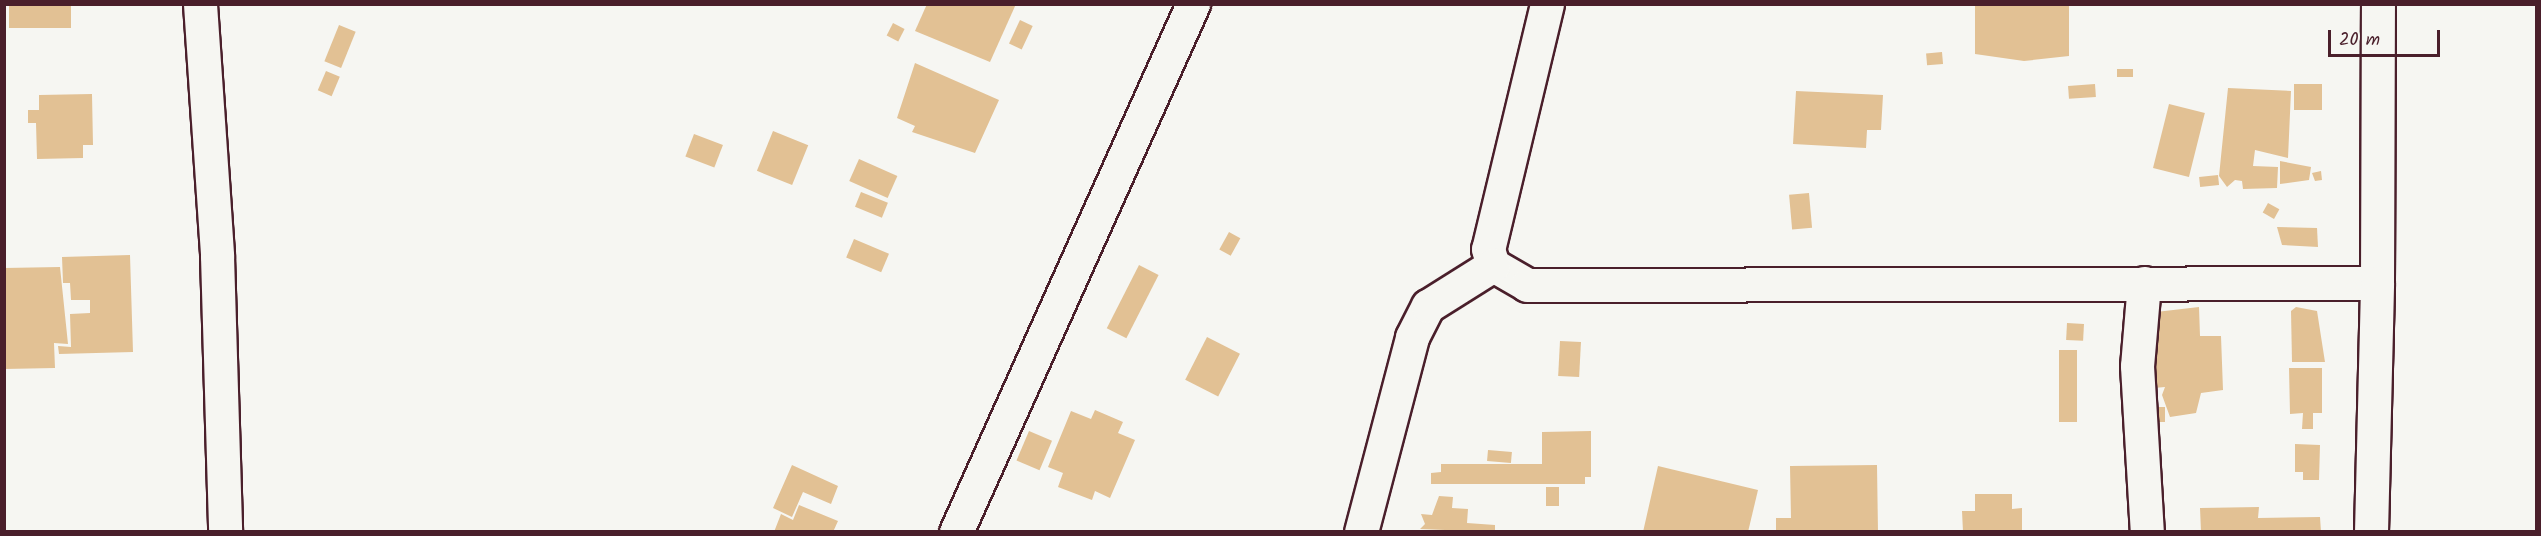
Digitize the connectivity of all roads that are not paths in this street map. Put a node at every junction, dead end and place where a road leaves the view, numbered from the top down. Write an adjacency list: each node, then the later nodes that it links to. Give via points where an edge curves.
1 (200, 4): 8 (street, via 217,256)
2 (1193, 4): 9 (street)
3 (1548, 4): 5 (street, via 1488,249)
4 (2379, 4): 7 (street)
5 (1493, 265): 6 (street, via 1527,285); 10 (street, via 1428,306 1422,316)
6 (2144, 283): 7 (street); 11 (street, via 2137,366)
7 (2377, 283): 12 (street)
8 (225, 531)
9 (956, 531)
10 (1361, 531)
11 (2147, 531)
12 (2372, 531)

